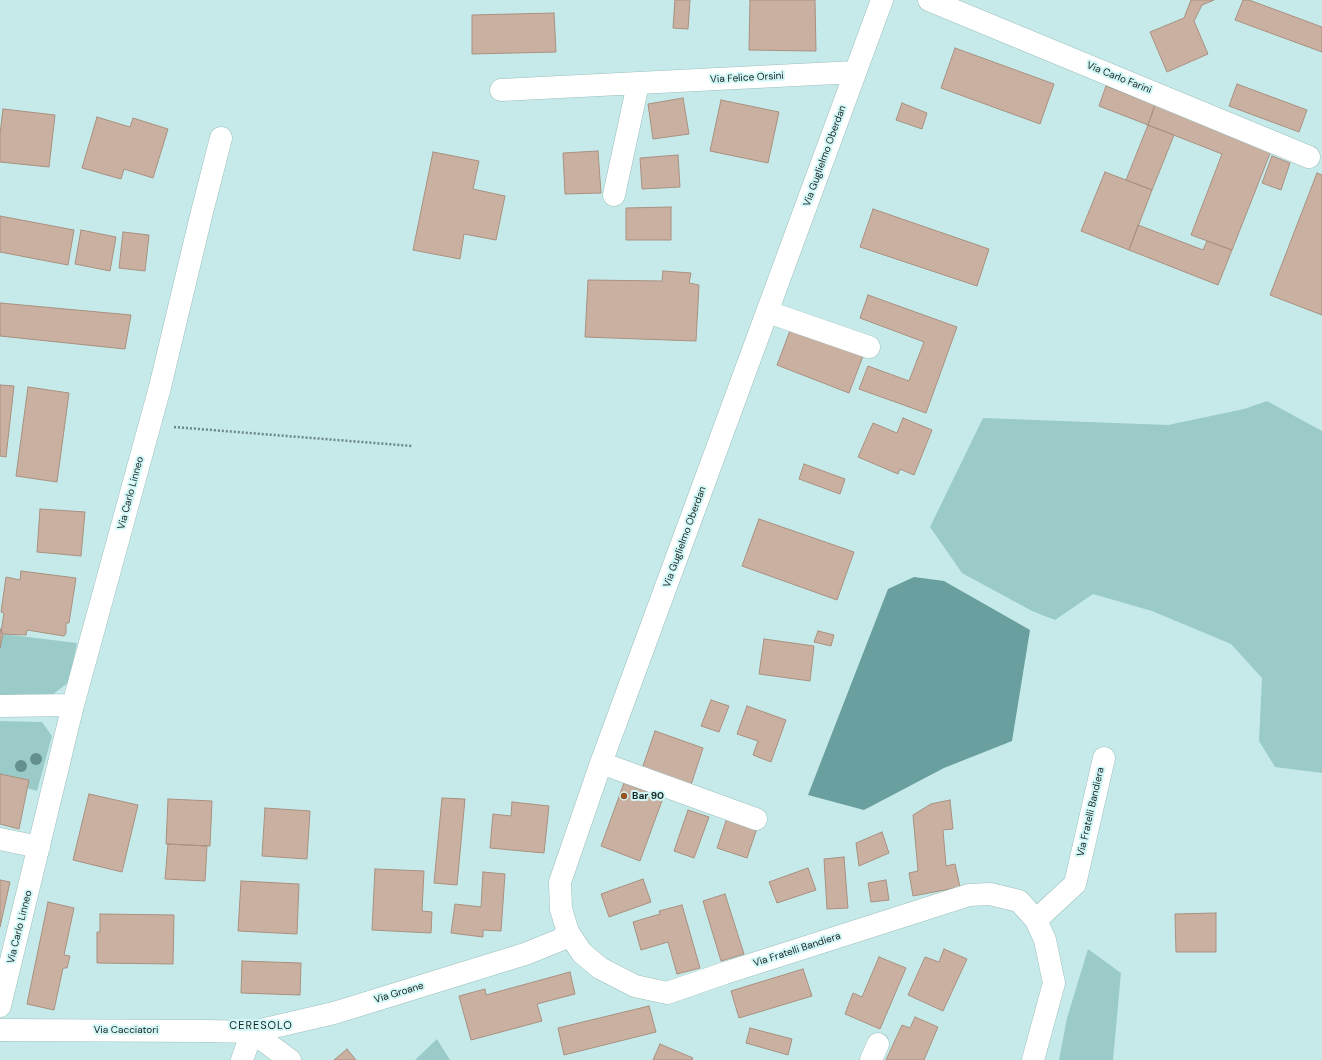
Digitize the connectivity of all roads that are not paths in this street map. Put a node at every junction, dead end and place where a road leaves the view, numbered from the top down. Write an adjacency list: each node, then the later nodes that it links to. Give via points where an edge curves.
1 (882, 0): 3 (street, Via Guglielmo Oberdan)
2 (929, 0): 7 (street, Via Carlo Farini)
3 (855, 72): 4 (street, Via Felice Orsini); 9 (street, Via Guglielmo Oberdan)
4 (638, 84): 5 (street, Via Felice Orsini); 8 (street)
5 (501, 90)
6 (221, 138): 11 (street, Via Carlo Linneo, via 160,387)
7 (1309, 157)
8 (614, 195)
9 (768, 312): 10 (street); 14 (street, Via Guglielmo Oberdan)
10 (869, 347)
11 (73, 705): 12 (street); 17 (street, Via Carlo Linneo)
12 (0, 706)
13 (1104, 758): 18 (street, Via Fratelli Bandiera, via 1075,884)
14 (601, 763): 15 (street); 19 (street, Via Guglielmo Oberdan, via 560,882 561,909)
15 (756, 819)
16 (0, 839): 17 (street)
17 (40, 847): 20 (street, Via Carlo Linneo)
18 (1036, 920): 19 (street, Via Fratelli Bandiera, via 1019,901 990,894 969,895 667,993 635,986 600,968 582,953); 25 (street, Via Fratelli Bandiera, via 1045,940 1054,983)
19 (568, 932): 22 (street, Via Groane, via 560,940 525,954 334,1013)
20 (0, 1006)
21 (0, 1030): 22 (street, Via Cacciatori)
22 (252, 1032): 23 (street); 24 (street)
23 (242, 1060)
24 (290, 1060)
25 (1033, 1060)

